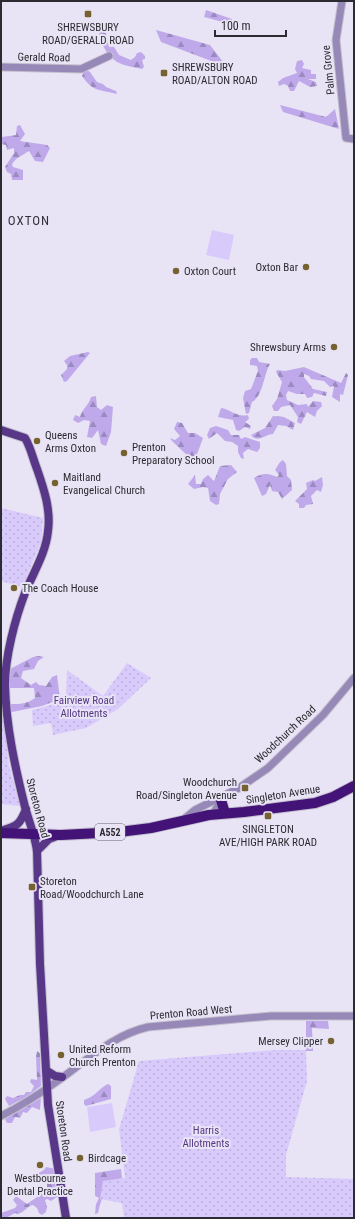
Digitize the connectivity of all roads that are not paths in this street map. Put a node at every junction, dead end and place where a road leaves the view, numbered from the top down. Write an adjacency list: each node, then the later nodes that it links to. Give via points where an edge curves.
1 (342, 1): 4 (street, Palm Grove, via 336,40 346,138)
2 (109, 56): 3 (street, Gerald Road, via 81,69)
3 (1, 67)
4 (354, 139)
5 (1, 430): 10 (main road, Storeton Road, via 25,438 46,498 49,522 46,543 21,606 6,671 6,705 12,749)
6 (354, 678): 8 (street, Woodchurch Road, via 323,715 268,768)
7 (354, 786): 11 (highway, Singleton Avenue / A552, via 315,803)
8 (222, 798): 9 (street, Woodchurch Road); 11 (highway); 12 (street, Woodchurch Road)
9 (210, 803): 12 (street); 13 (street, Woodchurch Road, via 193,811)
10 (26, 809): 14 (main road, via 21,822); 15 (main road, Storeton Road)
11 (227, 813): 12 (highway, Singleton Avenue / A552)
12 (211, 814): 13 (highway, A552)
13 (184, 819): 16 (highway, A552, via 142,829)
14 (1, 832): 15 (highway, A552)
15 (35, 834): 16 (highway, A552); 17 (main road, Storeton Road)
16 (61, 835): 17 (main road, via 49,839)
17 (37, 851): 19 (main road, Storeton Road, via 40,964)
18 (354, 1016): 20 (street, Prenton Road West, via 271,1016 148,1027 114,1040)
19 (47, 1071): 20 (main road); 21 (main road, Storeton Road)
20 (62, 1078): 21 (street, Prenton Road West)
21 (47, 1088): 22 (street, Prenton Road West); 23 (main road, Storeton Road)
22 (1, 1116)
23 (66, 1218)

